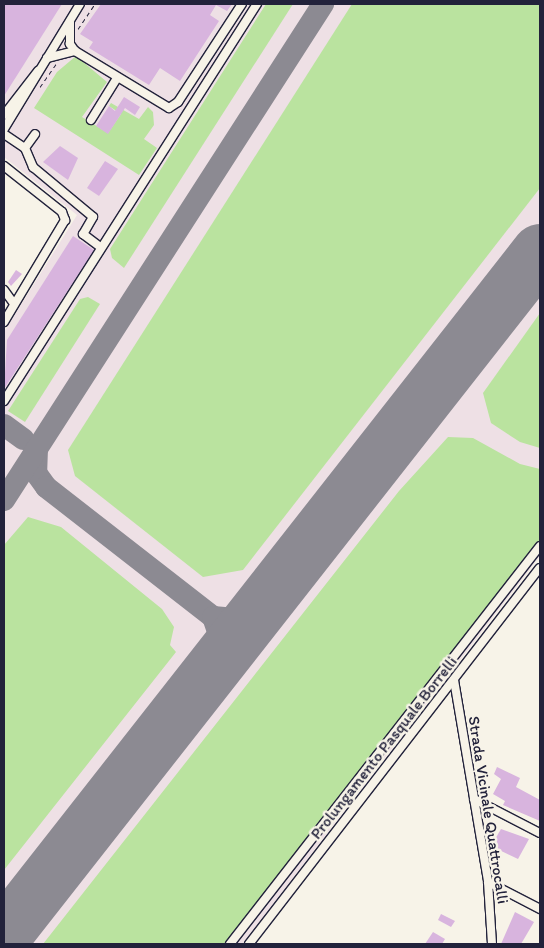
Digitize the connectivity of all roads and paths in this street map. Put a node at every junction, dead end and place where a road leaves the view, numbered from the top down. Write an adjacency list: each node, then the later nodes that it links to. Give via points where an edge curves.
1 (80, 4): 4 (street)
2 (242, 4): 8 (street, via 178,102 169,108)
3 (256, 4): 16 (street)
4 (70, 21): 5 (street, via 70,44); 6 (street)
5 (75, 51): 6 (street, via 53,53); 8 (street)
6 (45, 59): 7 (street)
7 (38, 71): 9 (street); 11 (street, via 34,84)
8 (118, 78): 10 (street)
9 (4, 115)
10 (91, 120)
11 (4, 129)
12 (4, 134): 14 (street)
13 (35, 134): 14 (street)
14 (25, 148): 16 (street, via 33,167 93,218 83,234)
15 (4, 166): 18 (street, via 62,212 65,220)
16 (100, 247): 20 (street)
17 (4, 290): 18 (street)
18 (14, 304): 19 (street)
19 (4, 322)
20 (4, 401)
21 (540, 546): 28 (street)
22 (540, 568): 23 (street, Prolungamento Pasquale Borrelli)
23 (454, 680): 24 (street, Strada Vicinale Quattrocalli); 29 (street, Prolungamento Pasquale Borrelli)
24 (474, 799): 25 (street); 26 (street, Strada Vicinale Quattrocalli)
25 (540, 833)
26 (488, 882): 27 (street); 30 (street, Strada Vicinale Quattrocalli)
27 (540, 909)
28 (230, 944)
29 (249, 944)
30 (492, 944)

